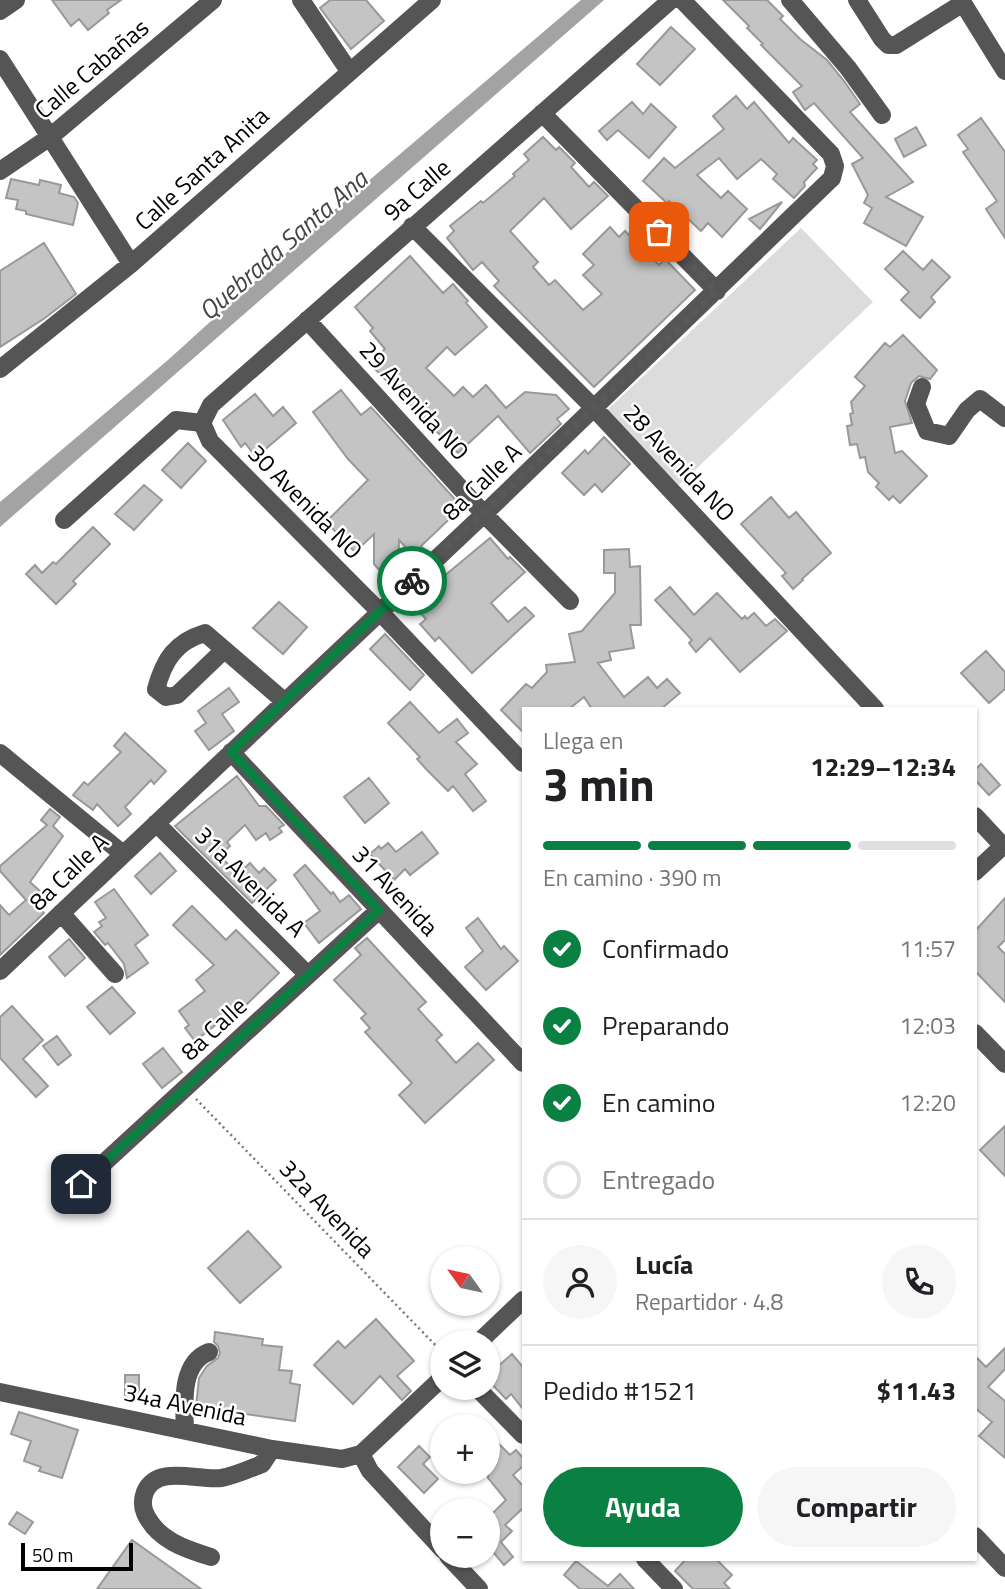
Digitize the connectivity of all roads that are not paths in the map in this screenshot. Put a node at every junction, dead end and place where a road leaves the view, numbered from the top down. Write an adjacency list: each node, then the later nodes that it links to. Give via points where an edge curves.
1 (16, 0): 10 (street)
2 (213, 0): 16 (street, Calle Cabañas)
3 (301, 0): 12 (street)
4 (432, 0): 12 (street, Calle Santa Anita)
5 (671, 0): 14 (street, 9a Calle)
6 (682, 0): 20 (street, 8a Calle A, via 831,154 835,166 832,178)
7 (790, 0): 15 (street)
8 (857, 0): 9 (street, via 888,45 896,45)
9 (962, 1): 13 (street)
10 (0, 12)
11 (0, 59): 16 (street)
12 (349, 71): 19 (street, Calle Santa Anita)
13 (1005, 71)
14 (542, 113): 18 (street, 9a Calle); 20 (street)
15 (882, 115)
16 (50, 137): 17 (street, Calle Cabañas); 19 (street)
17 (0, 172)
18 (412, 226): 21 (street, 9a Calle); 24 (street, 28 Avenida NO)
19 (131, 264): 22 (street, Calle Santa Anita)
20 (717, 291): 24 (street, 8a Calle A)
21 (307, 320): 26 (street, 9a Calle, via 211,405); 27 (street, 29 Avenida NO)
22 (0, 369)
23 (922, 387): 25 (street, via 916,404 927,431 949,436 980,399)
24 (594, 408): 27 (street, 8a Calle A); 33 (street, 28 Avenida NO)
25 (1005, 418)
26 (202, 423): 28 (street, via 176,420); 30 (street, 30 Avenida NO, via 210,441)
27 (484, 514): 29 (street, 29 Avenida NO); 30 (street, 8a Calle A)
28 (64, 520)
29 (570, 601)
30 (379, 611): 32 (street, 8a Calle A); 36 (street, 30 Avenida NO)
31 (224, 650): 32 (street)
32 (284, 701): 34 (street, 8a Calle A)
33 (873, 707)
34 (231, 752): 38 (street, 8a Calle A); 42 (street, 31 Avenida)
35 (0, 753): 40 (street)
36 (522, 762)
37 (977, 818): 39 (street)
38 (156, 823): 40 (street, 8a Calle A); 46 (street, 31a Avenida A)
39 (1004, 845): 41 (street)
40 (123, 854): 43 (street, 8a Calle A)
41 (977, 870)
42 (379, 910): 46 (street, 8a Calle); 48 (street, 31 Avenida)
43 (61, 914): 44 (street, 8a Calle A); 45 (street)
44 (0, 971)
45 (115, 974)
46 (308, 975): 50 (street, 8a Calle)
47 (977, 1035): 49 (street)
48 (522, 1062)
49 (1005, 1064)
50 (81, 1184)
51 (522, 1301): 52 (street)
52 (492, 1330)
53 (209, 1352): 57 (street, via 198,1356 189,1371)
54 (430, 1389): 60 (street)
55 (0, 1392): 57 (street, 34a Avenida)
56 (489, 1400): 58 (street)
57 (185, 1430): 59 (street, 34a Avenida)
58 (522, 1434)
59 (272, 1448): 60 (street, 34a Avenida, via 341,1459); 63 (street, via 262,1464 220,1478 157,1478 146,1490 142,1506 150,1525 178,1546)
60 (361, 1454): 61 (street, via 370,1471)
61 (430, 1536)
62 (977, 1538): 65 (street)
63 (211, 1557)
64 (647, 1561): 68 (street)
65 (1005, 1567)
66 (459, 1568): 67 (street)
67 (479, 1589)
68 (674, 1589)

